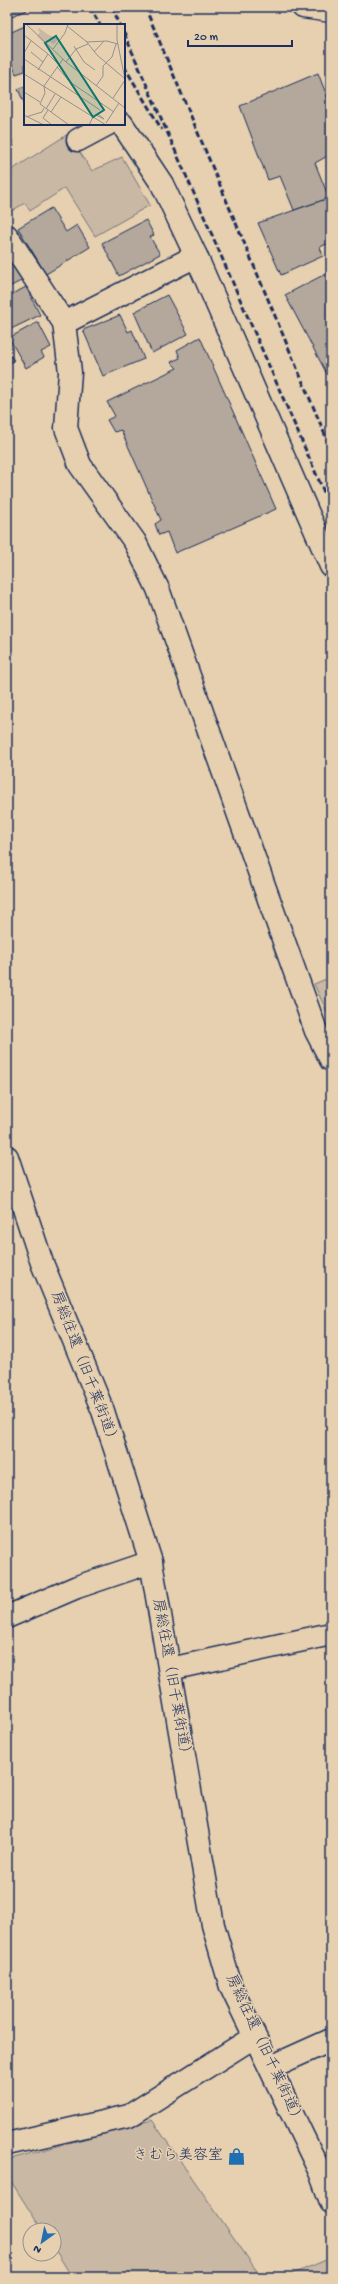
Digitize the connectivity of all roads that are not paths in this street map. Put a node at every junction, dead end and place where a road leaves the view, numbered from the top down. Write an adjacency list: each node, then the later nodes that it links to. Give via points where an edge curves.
1 (303, 7): 2 (street)
2 (331, 11)
3 (106, 125): 5 (street)
4 (123, 125): 7 (street, via 162,184)
5 (78, 140)
6 (7, 236): 8 (street)
7 (196, 256): 8 (street); 9 (street)
8 (64, 323): 10 (street, via 70,372 66,428 80,465 135,542 158,589 316,1031)
9 (331, 566)
10 (331, 1060)
11 (7, 1157): 12 (street, 房総往還（旧千葉街道）, via 42,1263 103,1411)
12 (151, 1562): 13 (street, via 78,1587); 15 (street, 房総往還（旧千葉街道）)
13 (7, 1617)
14 (331, 1634): 15 (street)
15 (170, 1669): 16 (street, 房総往還（旧千葉街道）, via 213,1925 231,1987)
16 (254, 2037): 18 (street, 房総往還（旧千葉街道）); 19 (street, via 129,2116)
17 (331, 2040): 18 (street)
18 (271, 2067): 20 (street, 房総往還（旧千葉街道）, via 320,2172)
19 (7, 2144)
20 (331, 2202)

